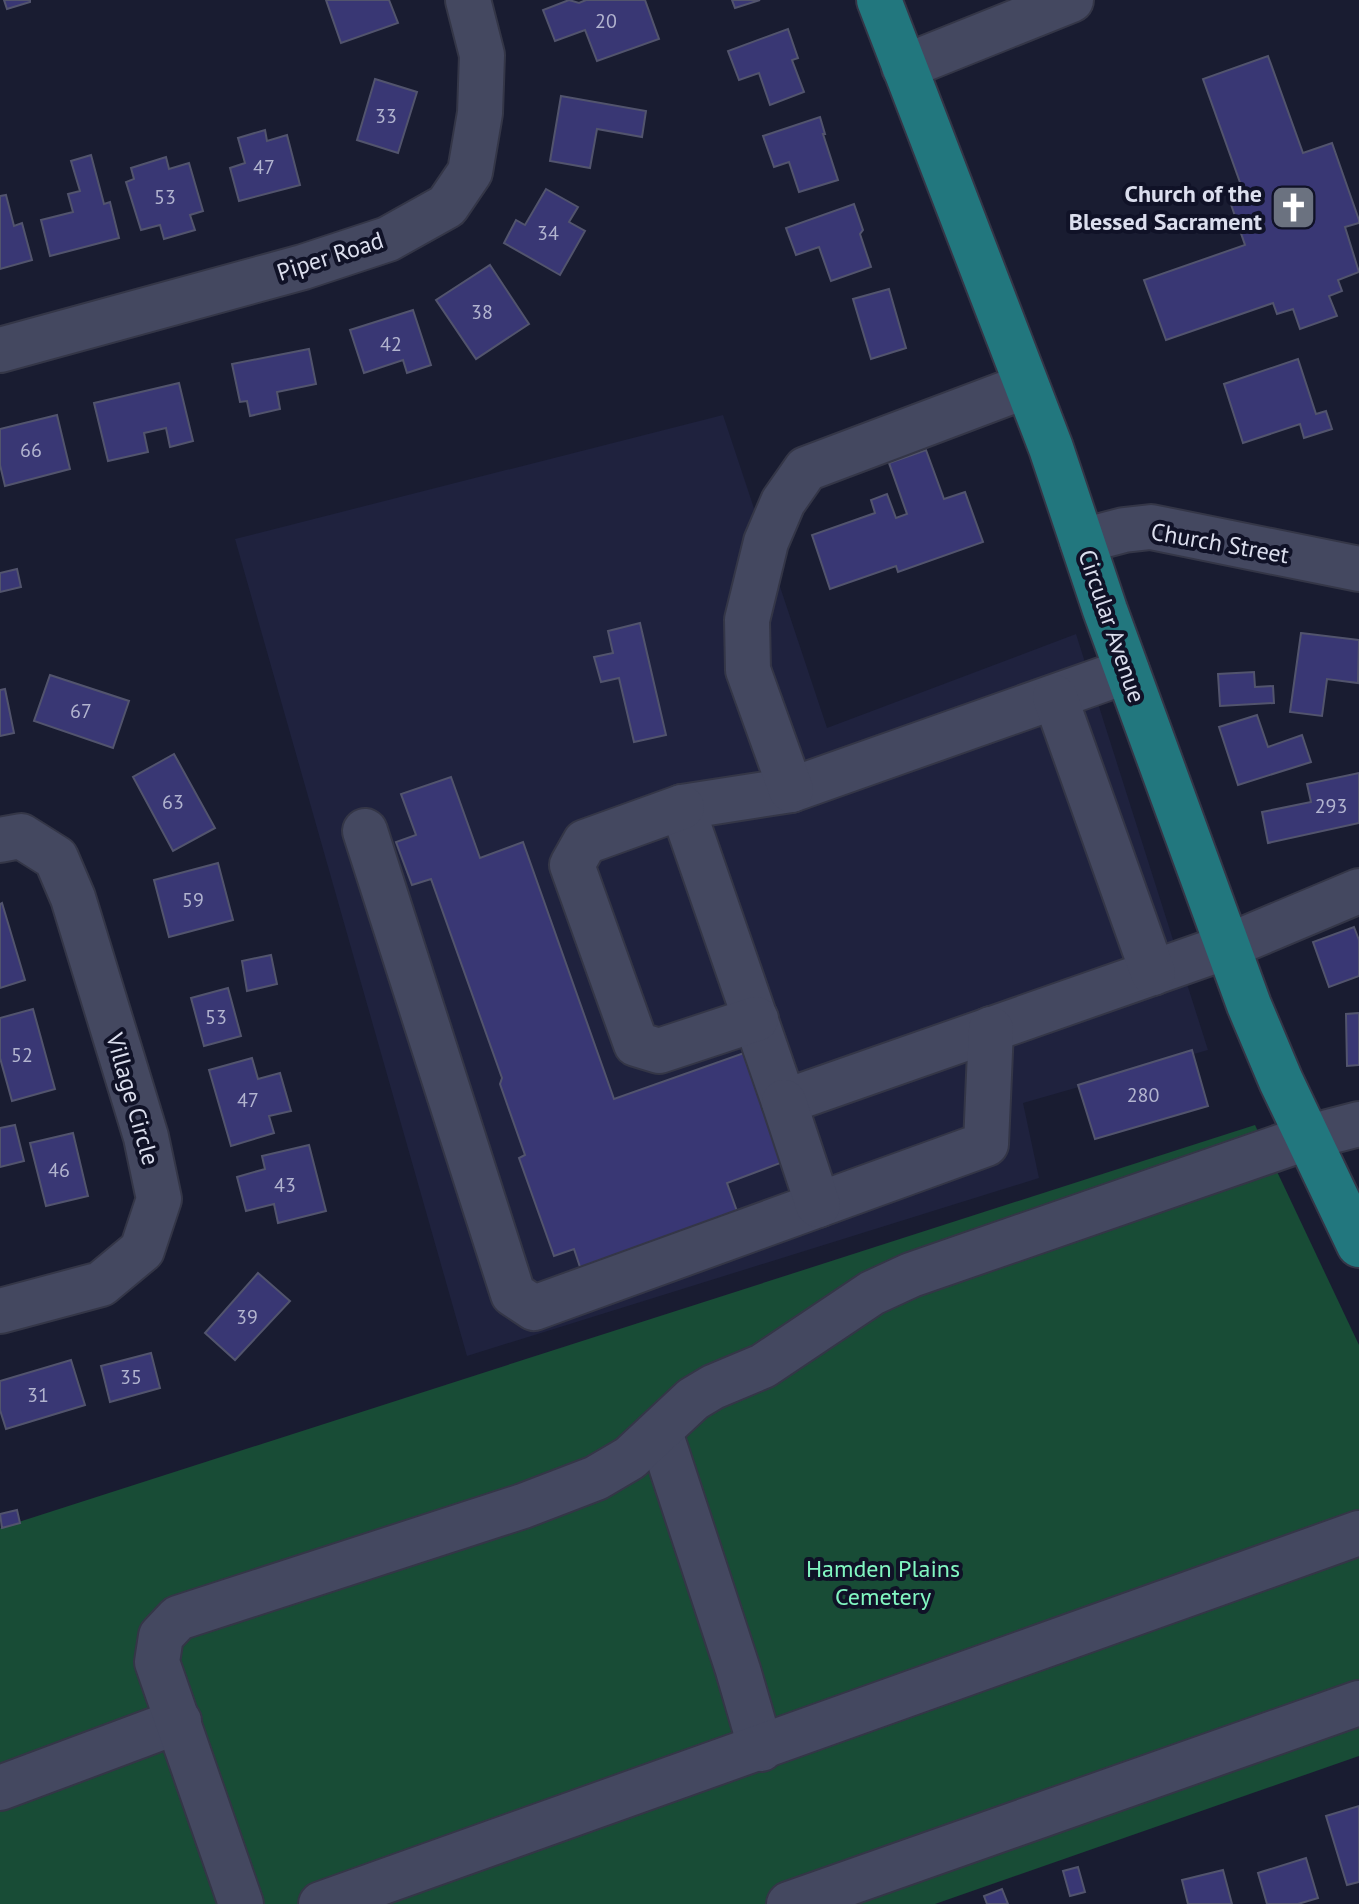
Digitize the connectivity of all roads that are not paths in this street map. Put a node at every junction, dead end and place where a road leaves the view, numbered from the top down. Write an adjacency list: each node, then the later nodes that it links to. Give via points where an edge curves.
1 (468, 0): 5 (street, Piper Road, via 482,55 480,113 470,172 447,206 388,239 303,267)
2 (879, 0): 4 (main road, Circular Avenue)
3 (1071, 0): 4 (street)
4 (904, 67): 6 (main road, Circular Avenue)
5 (0, 350)
6 (1026, 386): 7 (main road, Circular Avenue); 11 (street, via 806,469 783,502 766,542 747,620 748,670)
7 (1082, 541): 8 (street, Church Street, via 1151,527); 9 (main road, Circular Avenue)
8 (1359, 569)
9 (1127, 671): 10 (street); 16 (main road, Circular Avenue)
10 (1055, 697): 11 (street); 17 (street)
11 (791, 790): 12 (street)
12 (682, 807): 18 (street); 18 (street, via 585,842 572,865 577,880 636,1044 659,1051)
13 (365, 831): 23 (street, via 513,1294 534,1308)
14 (0, 840): 25 (street, Village Circle, via 21,836 56,858 146,1137 159,1199 142,1250 101,1284)
15 (1359, 891): 16 (street)
16 (1226, 947): 17 (street); 22 (main road, Circular Avenue)
17 (1153, 973): 19 (street)
18 (756, 1019): 20 (street)
19 (991, 1029): 20 (street); 23 (street, via 986,1144)
20 (784, 1102): 23 (street)
21 (1359, 1124): 22 (street)
22 (1309, 1137): 24 (main road, Circular Avenue); 26 (street, via 911,1275 872,1293 763,1366 693,1399)
23 (818, 1205)
24 (1353, 1219)
25 (0, 1311)
26 (660, 1432): 29 (street, via 596,1478 178,1618 161,1636 157,1662); 30 (street)
27 (1359, 1533): 30 (street)
28 (1359, 1703): 34 (street)
29 (179, 1721): 31 (street); 32 (street)
30 (761, 1749): 33 (street)
31 (0, 1788)
32 (241, 1904)
33 (321, 1904)
34 (789, 1904)

